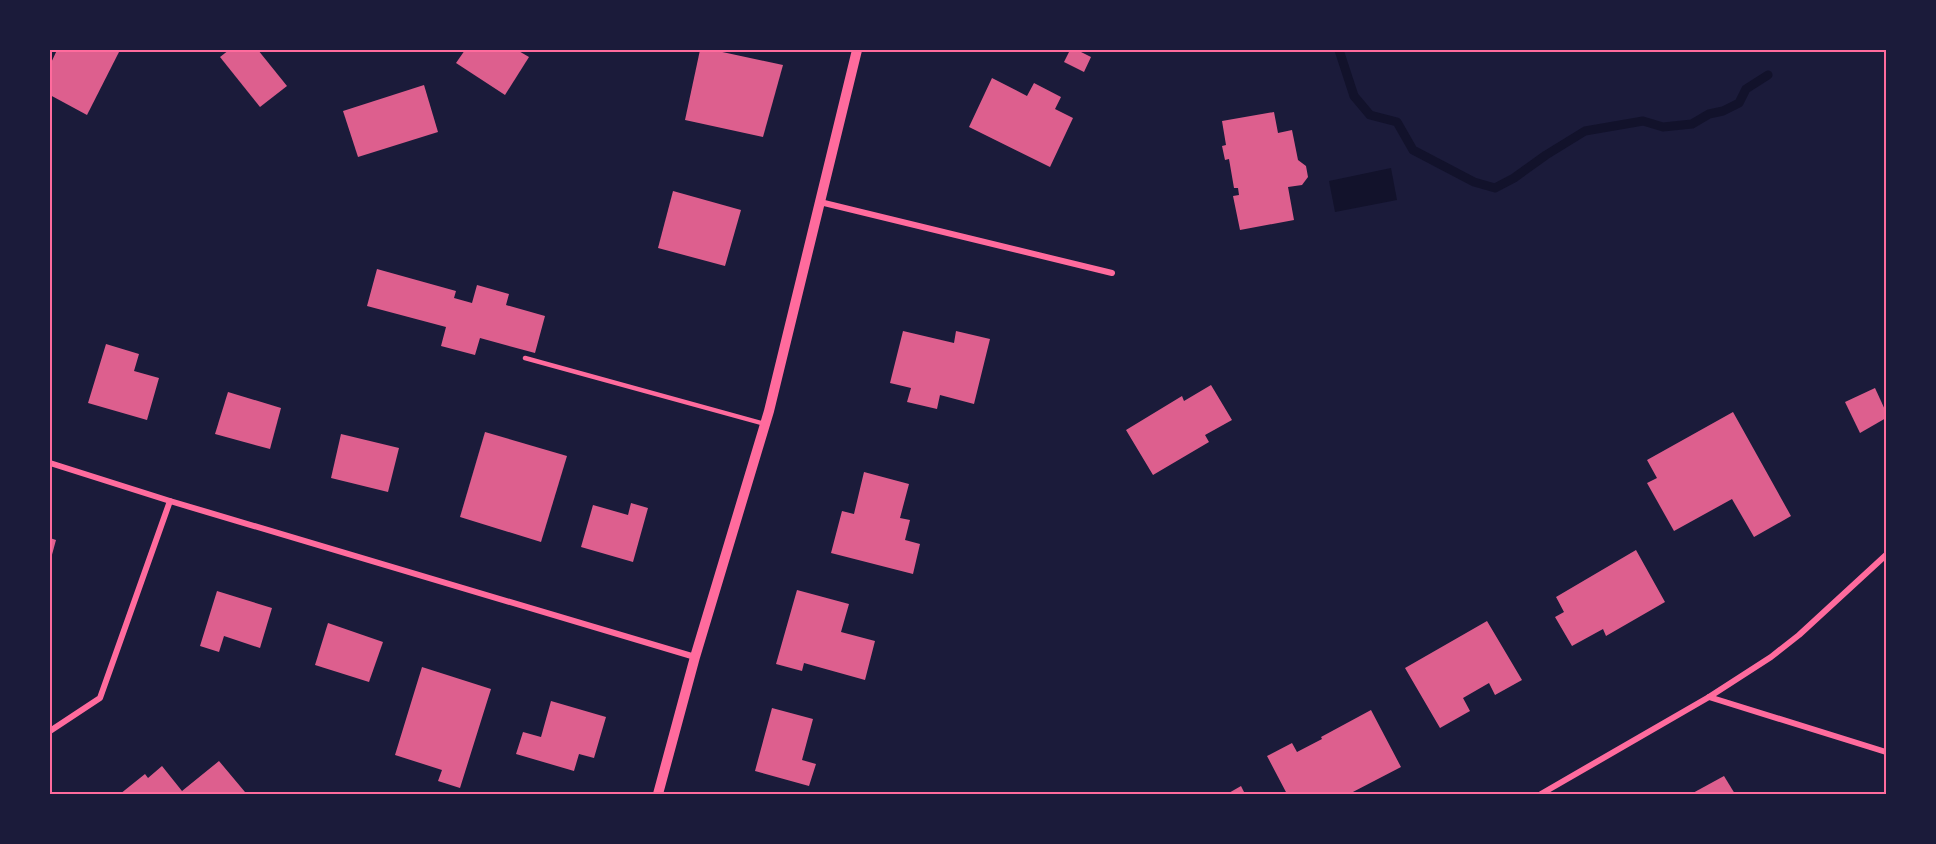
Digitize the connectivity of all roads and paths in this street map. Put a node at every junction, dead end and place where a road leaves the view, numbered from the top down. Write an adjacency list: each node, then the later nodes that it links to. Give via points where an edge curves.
1 (857, 50): 2 (street)
2 (820, 202): 3 (street); 5 (street)
3 (1112, 273)
4 (525, 358): 5 (lane)
5 (765, 424): 9 (street)
6 (50, 463): 7 (street)
7 (170, 501): 9 (street); 11 (street, via 100,698)
8 (1887, 555): 10 (street, via 1791,642)
9 (695, 657): 13 (street)
10 (1708, 697): 12 (street); 14 (street)
11 (50, 731)
12 (1887, 752)
13 (658, 795)
14 (1540, 795)

